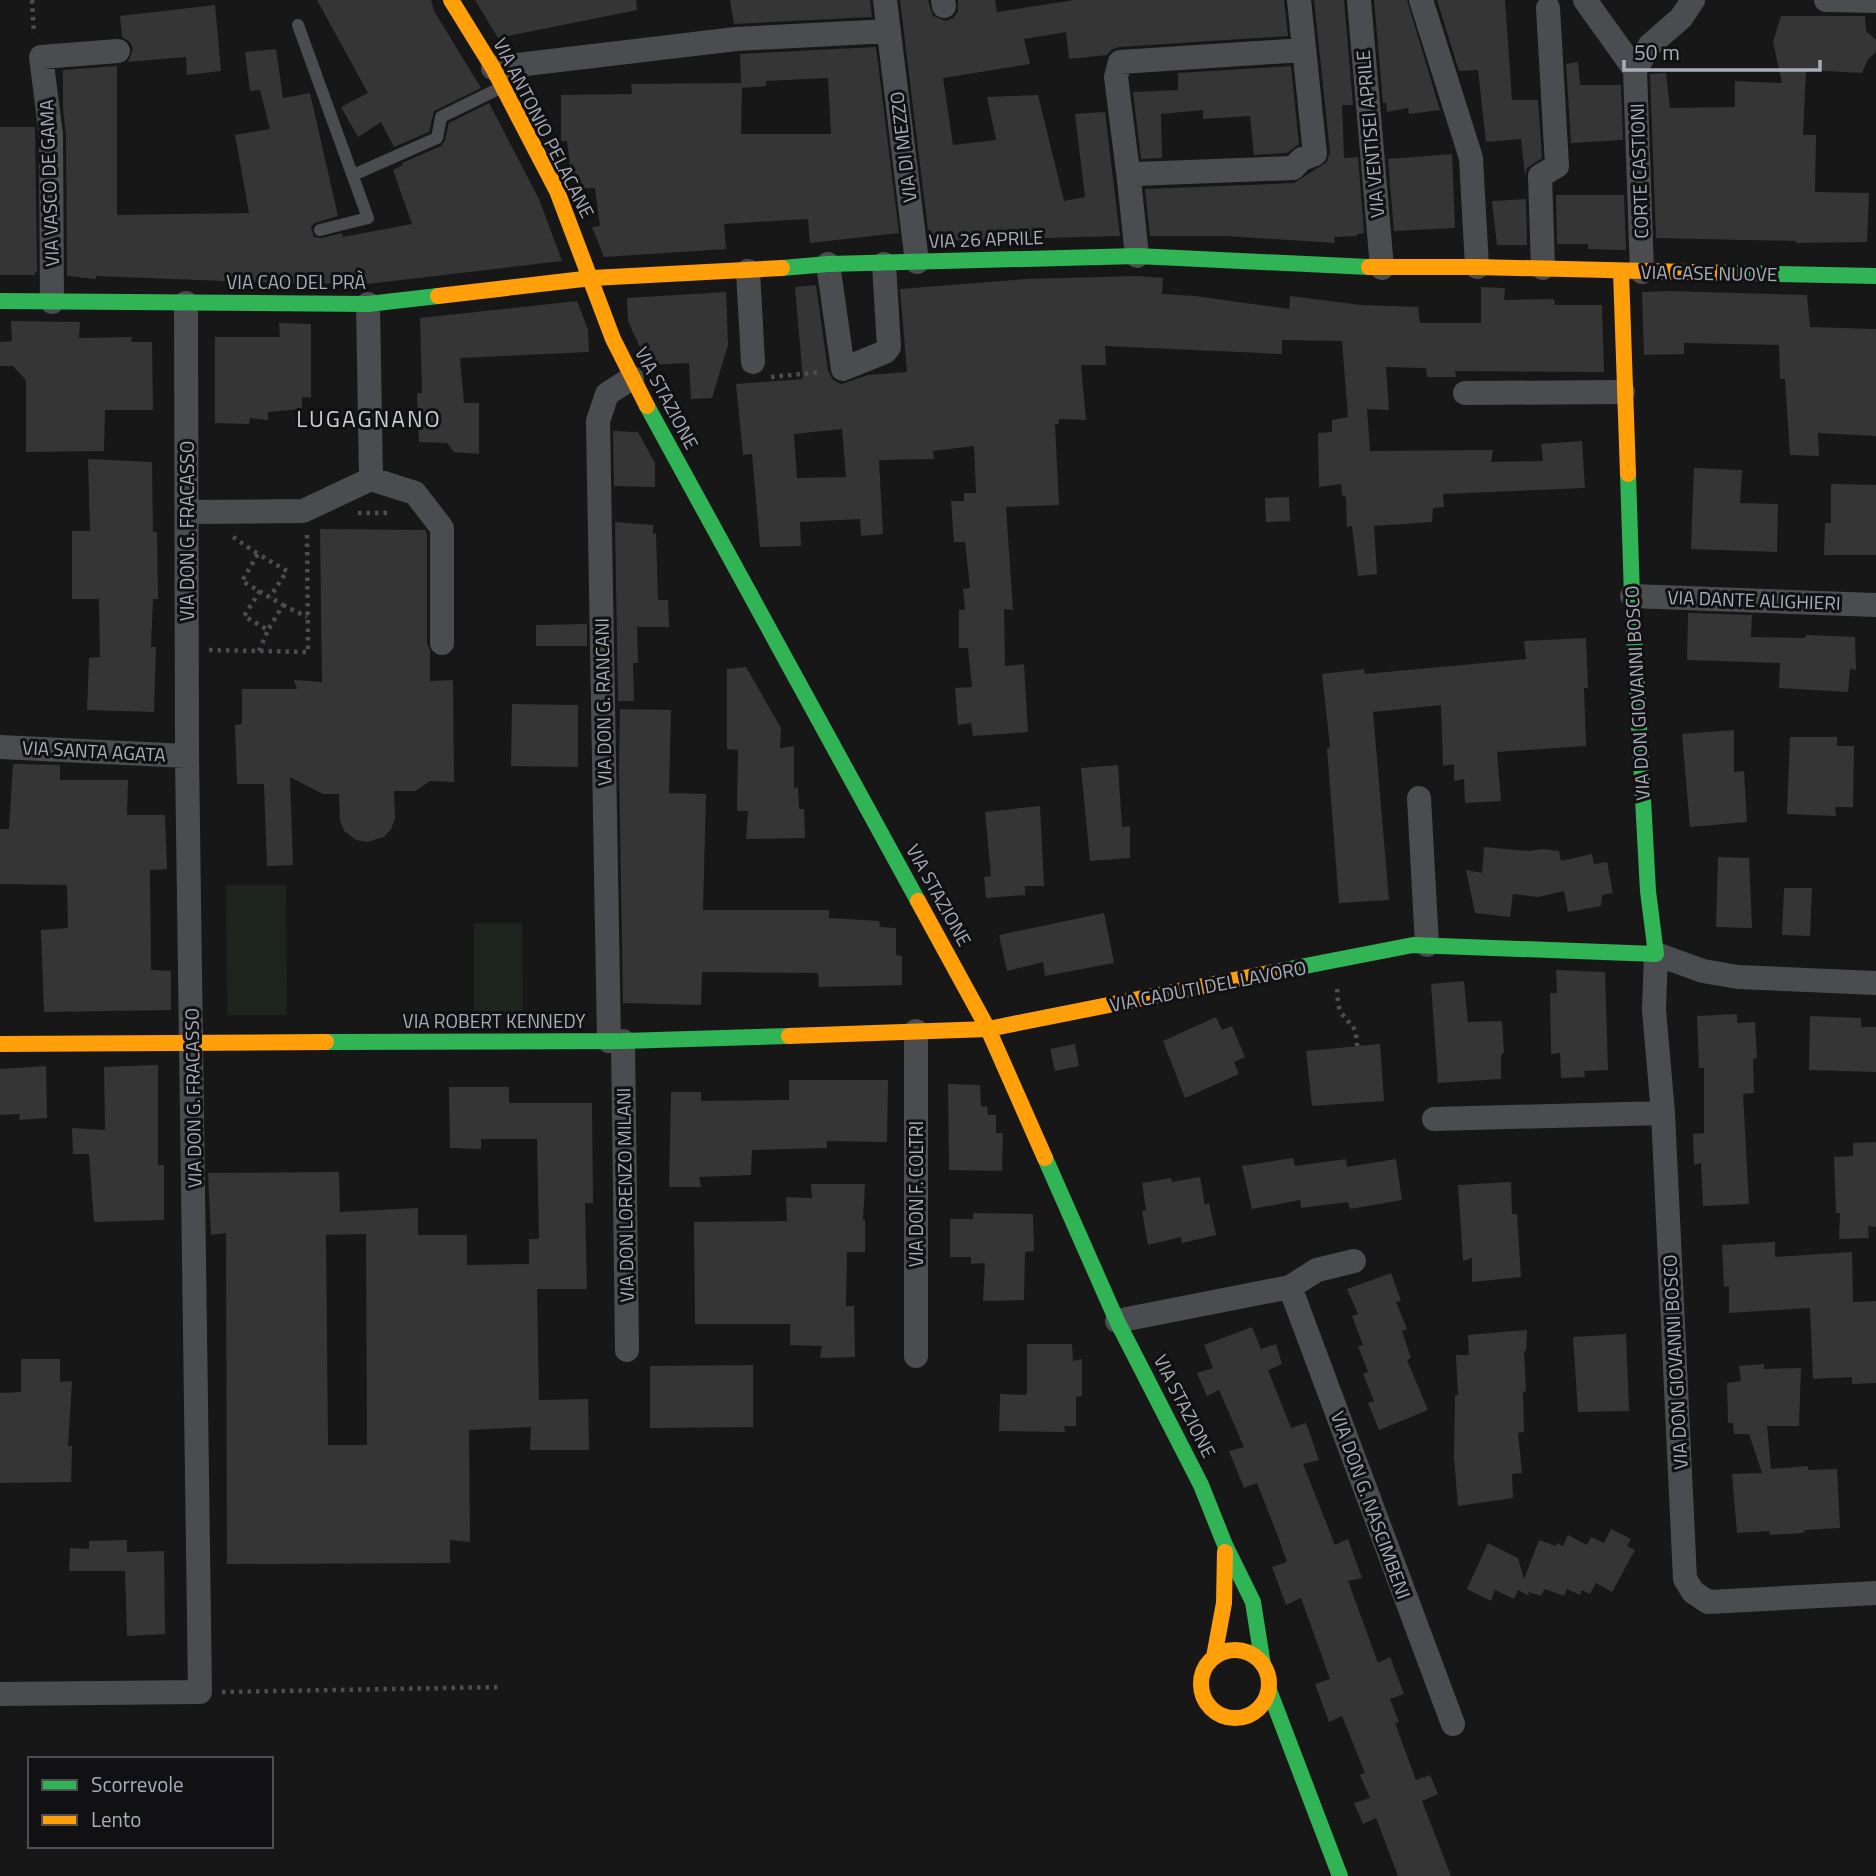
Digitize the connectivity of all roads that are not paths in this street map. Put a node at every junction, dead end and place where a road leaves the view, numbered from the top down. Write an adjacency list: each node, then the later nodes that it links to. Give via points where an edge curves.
1 (452, 0): 16 (main road, VIA ANTONIO PELACANE)
2 (886, 0): 12 (street, VIA DI MEZZO)
3 (1299, 0): 13 (street)
4 (1359, 0): 25 (street, VIA VENTISEI APRILE)
5 (1420, 0): 24 (street, via 1471,158)
6 (1584, 0): 15 (street)
7 (1693, 0): 15 (street, via 1681,18 1650,45)
8 (1826, 0): 9 (street)
9 (1876, 1)
10 (1548, 8): 26 (street, via 1557,166 1540,176)
11 (298, 25): 17 (lane)
12 (889, 31): 16 (street, via 736,39); 21 (street, VIA DI MEZZO)
13 (1304, 50): 18 (street, via 1315,154 1293,168 1136,174); 18 (street, via 1120,62 1116,77)
14 (118, 51): 32 (street, VIA VASCO DE GAMA, via 41,57 51,135)
15 (1635, 71): 28 (street, CORTE CASTIONI)
16 (498, 77): 17 (lane, via 441,117 437,138); 30 (main road, VIA ANTONIO PELACANE, via 557,191)
17 (353, 175): 19 (lane, via 368,218)
18 (1129, 180): 20 (street)
19 (320, 230)
20 (1137, 256): 21 (main road, VIA 26 APRILE); 25 (main road, VIA 26 APRILE)
21 (917, 262): 23 (main road, VIA 26 APRILE)
22 (828, 264): 23 (main road, VIA 26 APRILE); 23 (street, via 843,369 889,347); 27 (main road, VIA 26 APRILE)
23 (884, 264)
24 (1477, 267): 25 (main road, VIA CASE NUOVE); 26 (main road, VIA CASE NUOVE)
25 (1382, 268)
26 (1543, 268): 28 (main road, VIA CASE NUOVE)
27 (748, 271): 30 (main road, VIA 26 APRILE); 35 (street)
28 (1632, 272): 29 (main road, VIA CASE NUOVE); 37 (main road, VIA DON GIOVANNI BOSCO)
29 (1876, 276)
30 (592, 278): 34 (main road, VIA CAO DEL PRÀ); 36 (main road, VIA STAZIONE)
31 (0, 301): 32 (main road, VIA CAO DEL PRÀ)
32 (52, 302): 33 (main road, VIA CAO DEL PRÀ)
33 (186, 303): 34 (main road, VIA CAO DEL PRÀ); 40 (street, VIA DON G. FRACASSO)
34 (368, 303): 39 (street)
35 (753, 362)
36 (632, 378): 50 (main road, VIA STAZIONE); 52 (street, VIA DON G. RANCANI, via 607,394 598,421)
37 (1623, 392): 38 (street); 41 (main road, VIA DON GIOVANNI BOSCO)
38 (1465, 393)
39 (371, 479): 40 (street, via 303,511); 43 (street, via 415,493 442,528)
40 (188, 512): 45 (street, VIA DON G. FRACASSO)
41 (1632, 596): 42 (street, VIA DANTE ALIGHIERI); 48 (main road, VIA DON GIOVANNI BOSCO, via 1648,891)
42 (1876, 605)
43 (442, 643)
44 (0, 747): 45 (street, VIA SANTA AGATA)
45 (187, 756): 53 (street, VIA DON G. FRACASSO)
46 (1419, 797): 47 (street)
47 (1427, 945): 48 (main road, VIA CADUTI DEL LAVORO); 50 (main road, VIA CADUTI DEL LAVORO)
48 (1656, 954): 49 (street, via 1703,971 1738,977); 55 (street, VIA DON GIOVANNI BOSCO, via 1654,1010)
49 (1876, 983)
50 (988, 1029): 51 (main road, VIA ROBERT KENNEDY); 59 (main road, VIA STAZIONE)
51 (916, 1031): 52 (main road, VIA ROBERT KENNEDY); 61 (street, VIA DON F. COLTRI)
52 (616, 1041): 53 (main road, VIA ROBERT KENNEDY); 60 (street, VIA DON LORENZO MILANI)
53 (193, 1043): 54 (main road, VIA ROBERT KENNEDY); 67 (street, VIA DON G. FRACASSO, via 200,1692)
54 (0, 1044)
55 (1663, 1113): 56 (street); 63 (street, VIA DON GIOVANNI BOSCO, via 1685,1579 1693,1592 1708,1602)
56 (1433, 1119)
57 (1354, 1261): 58 (street, via 1317,1270)
58 (1290, 1287): 59 (street); 69 (street, VIA DON G. NASCIMBENI)
59 (1117, 1321): 62 (main road, VIA STAZIONE, via 1201,1485)
60 (627, 1350)
61 (916, 1356)
62 (1225, 1545): 64 (main road, VIA STAZIONE, via 1224,1603); 65 (main road, VIA STAZIONE, via 1253,1602)
63 (1876, 1593)
64 (1214, 1657): 65 (main road, via 1245,1651); 68 (main road, VIA STAZIONE, via 1201,1677 1205,1701 1213,1710)
65 (1263, 1665): 66 (main road, VIA STAZIONE)
66 (1269, 1690): 68 (main road, via 1257,1710); 72 (main road, VIA STAZIONE)
67 (0, 1694)
68 (1236, 1718): 70 (main road, VIA STAZIONE)
69 (1453, 1724)
70 (1256, 1736)
71 (1280, 1761): 72 (main road, VIA STAZIONE)
72 (1314, 1807): 73 (main road, VIA STAZIONE)
73 (1340, 1876)

